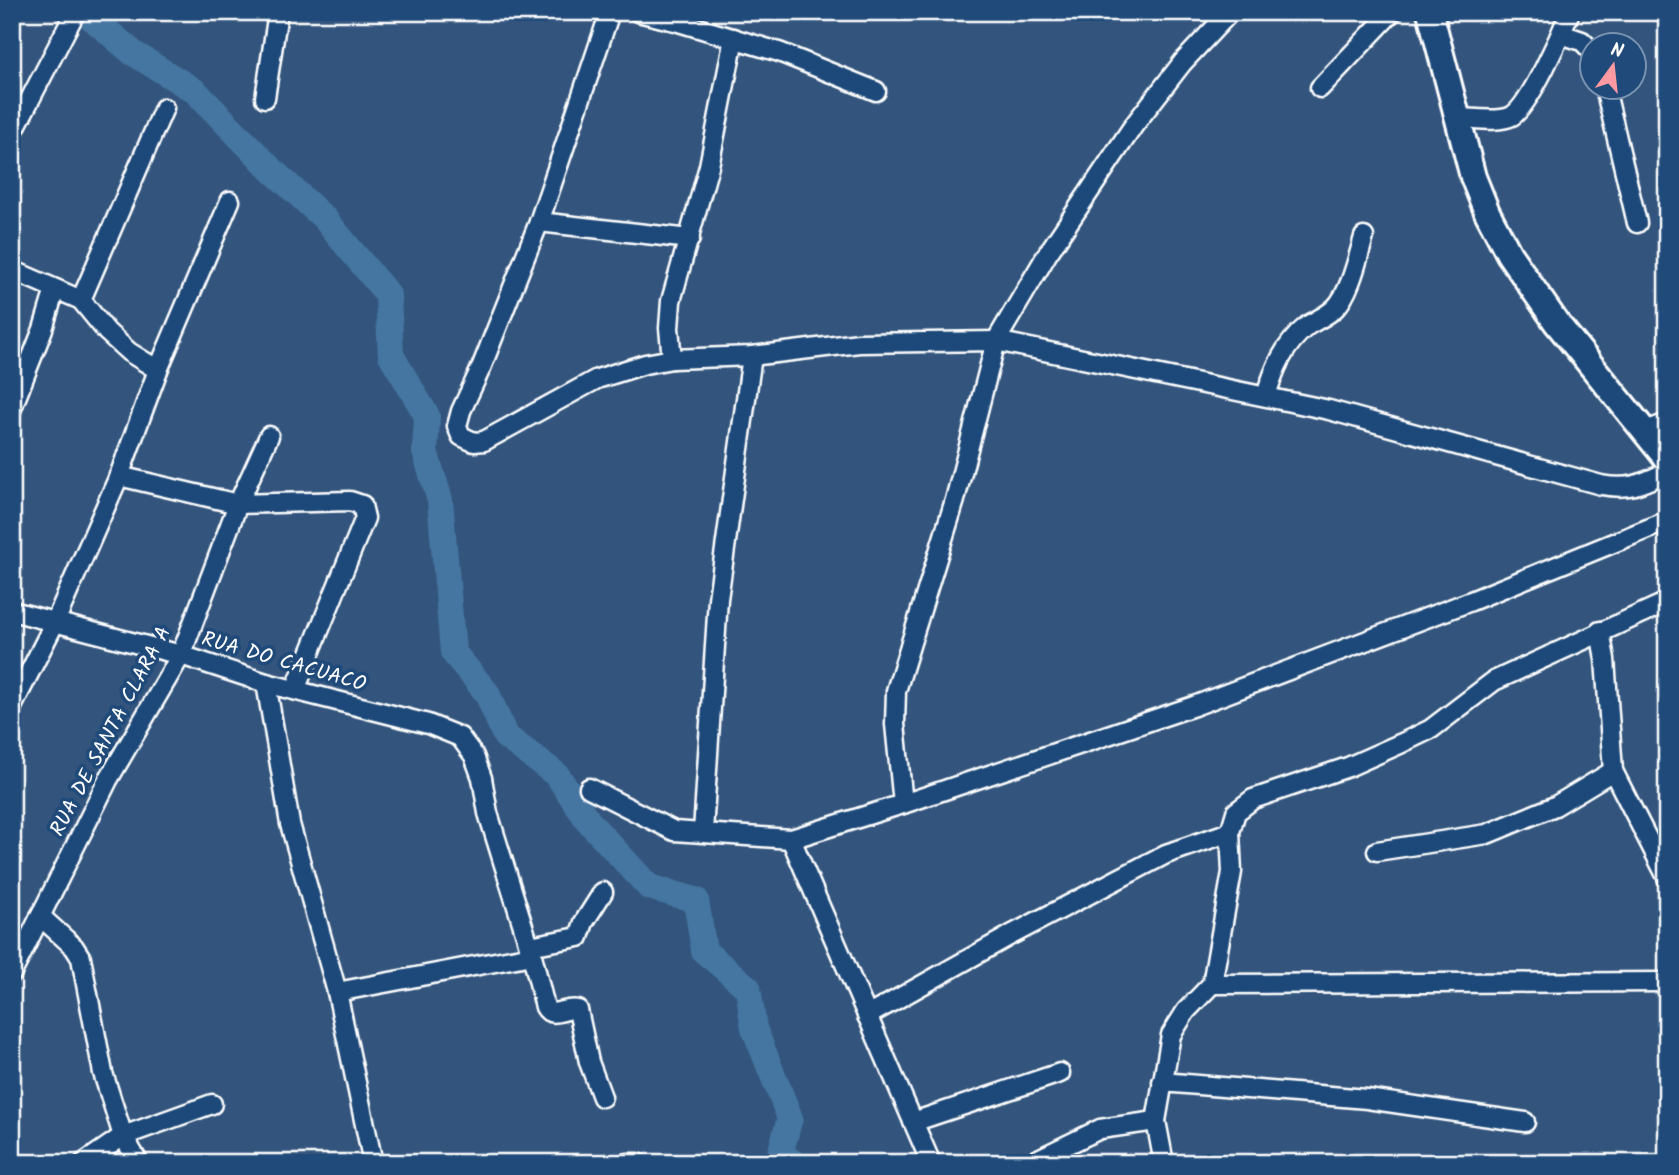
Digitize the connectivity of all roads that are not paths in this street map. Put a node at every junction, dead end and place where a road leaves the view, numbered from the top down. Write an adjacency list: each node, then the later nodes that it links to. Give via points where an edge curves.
1 (278, 12): 14 (street)
2 (610, 12): 20 (street)
3 (638, 12): 10 (street)
4 (1230, 12): 27 (street, via 1134,125 1048,253)
5 (1392, 12): 12 (street)
6 (1430, 12): 17 (street)
7 (1570, 12): 9 (street)
8 (74, 15): 18 (street)
9 (1561, 34): 11 (street); 17 (street, via 1522,107 1510,117)
10 (734, 38): 13 (street); 23 (street)
11 (1578, 40)
12 (1320, 88)
13 (876, 91)
14 (264, 98)
15 (1608, 102): 21 (street)
16 (164, 108): 26 (street)
17 (1458, 118): 33 (street, via 1473,177 1509,254 1556,322)
18 (12, 134)
19 (230, 201): 30 (street)
20 (539, 222): 23 (street); 29 (street, via 461,411 457,426 461,436 484,441 597,379)
21 (1637, 223)
22 (1364, 237): 31 (street, via 1343,298 1306,327 1282,355)
23 (690, 239): 29 (street, via 669,313)
24 (12, 270): 25 (street)
25 (55, 289): 26 (street); 32 (street)
26 (80, 300): 30 (street, via 129,352)
27 (996, 341): 28 (street, via 859,343); 31 (street); 50 (street, via 955,500 896,691)
28 (752, 356): 29 (street); 51 (street, via 718,599)
29 (672, 359)
30 (158, 370): 37 (street)
31 (1266, 396): 36 (street, via 1601,485 1636,486)
32 (12, 408)
33 (1656, 427): 35 (street)
34 (269, 436): 38 (street, RUA DE SANTA CLARA A)
35 (1667, 459)
36 (1667, 472)
37 (119, 476): 38 (street); 42 (street)
38 (238, 504): 44 (street, RUA DE SANTA CLARA A); 46 (street, via 350,501 362,505 365,518)
39 (1667, 521): 50 (street, via 1194,706)
40 (1667, 602): 43 (street)
41 (12, 611): 42 (street, RUA DO CACUACO)
42 (55, 622): 44 (street, RUA DO CACUACO); 47 (street)
43 (1600, 631): 48 (street); 52 (street, via 1483,687 1431,729 1348,767 1253,799 1236,812)
44 (181, 654): 45 (street, RUA DO CACUACO); 57 (street, RUA DE SANTA CLARA A, via 108,780)
45 (265, 683): 46 (street, RUA DO CACUACO); 62 (street, via 290,824)
46 (295, 690): 58 (street, RUA DO CACUACO, via 428,724 460,737 482,778 488,813)
47 (12, 707)
48 (1614, 771): 54 (street, via 1555,806 1487,834); 55 (street)
49 (589, 789): 51 (street, via 674,831)
50 (904, 804): 53 (street)
51 (703, 832): 53 (street)
52 (1230, 832): 61 (street, via 1232,872); 63 (street, via 1166,854)
53 (791, 839): 63 (street)
54 (1377, 851)
55 (1667, 877)
56 (603, 892): 58 (street, via 579,937)
57 (40, 916): 59 (street, RUA DE SANTA CLARA A); 71 (street, via 80,958 103,1073)
58 (531, 951): 62 (street); 66 (street, via 548,1012 578,1010)
59 (12, 972)
60 (1667, 982): 61 (street)
61 (1212, 984): 65 (street, via 1171,1035)
62 (337, 992): 74 (street)
63 (867, 1016): 69 (street)
64 (1060, 1073): 69 (street)
65 (1162, 1082): 68 (street); 70 (street, via 1367,1099)
66 (602, 1097)
67 (212, 1104): 71 (street)
68 (1156, 1121): 78 (street, via 1100,1129); 79 (street)
69 (914, 1122): 77 (street)
70 (1525, 1122)
71 (122, 1136): 72 (street); 73 (street)
72 (84, 1163)
73 (139, 1163)
74 (373, 1163)
75 (628, 1163): 76 (street)
76 (638, 1163)
77 (931, 1163)
78 (1030, 1163)
79 (1164, 1163)

